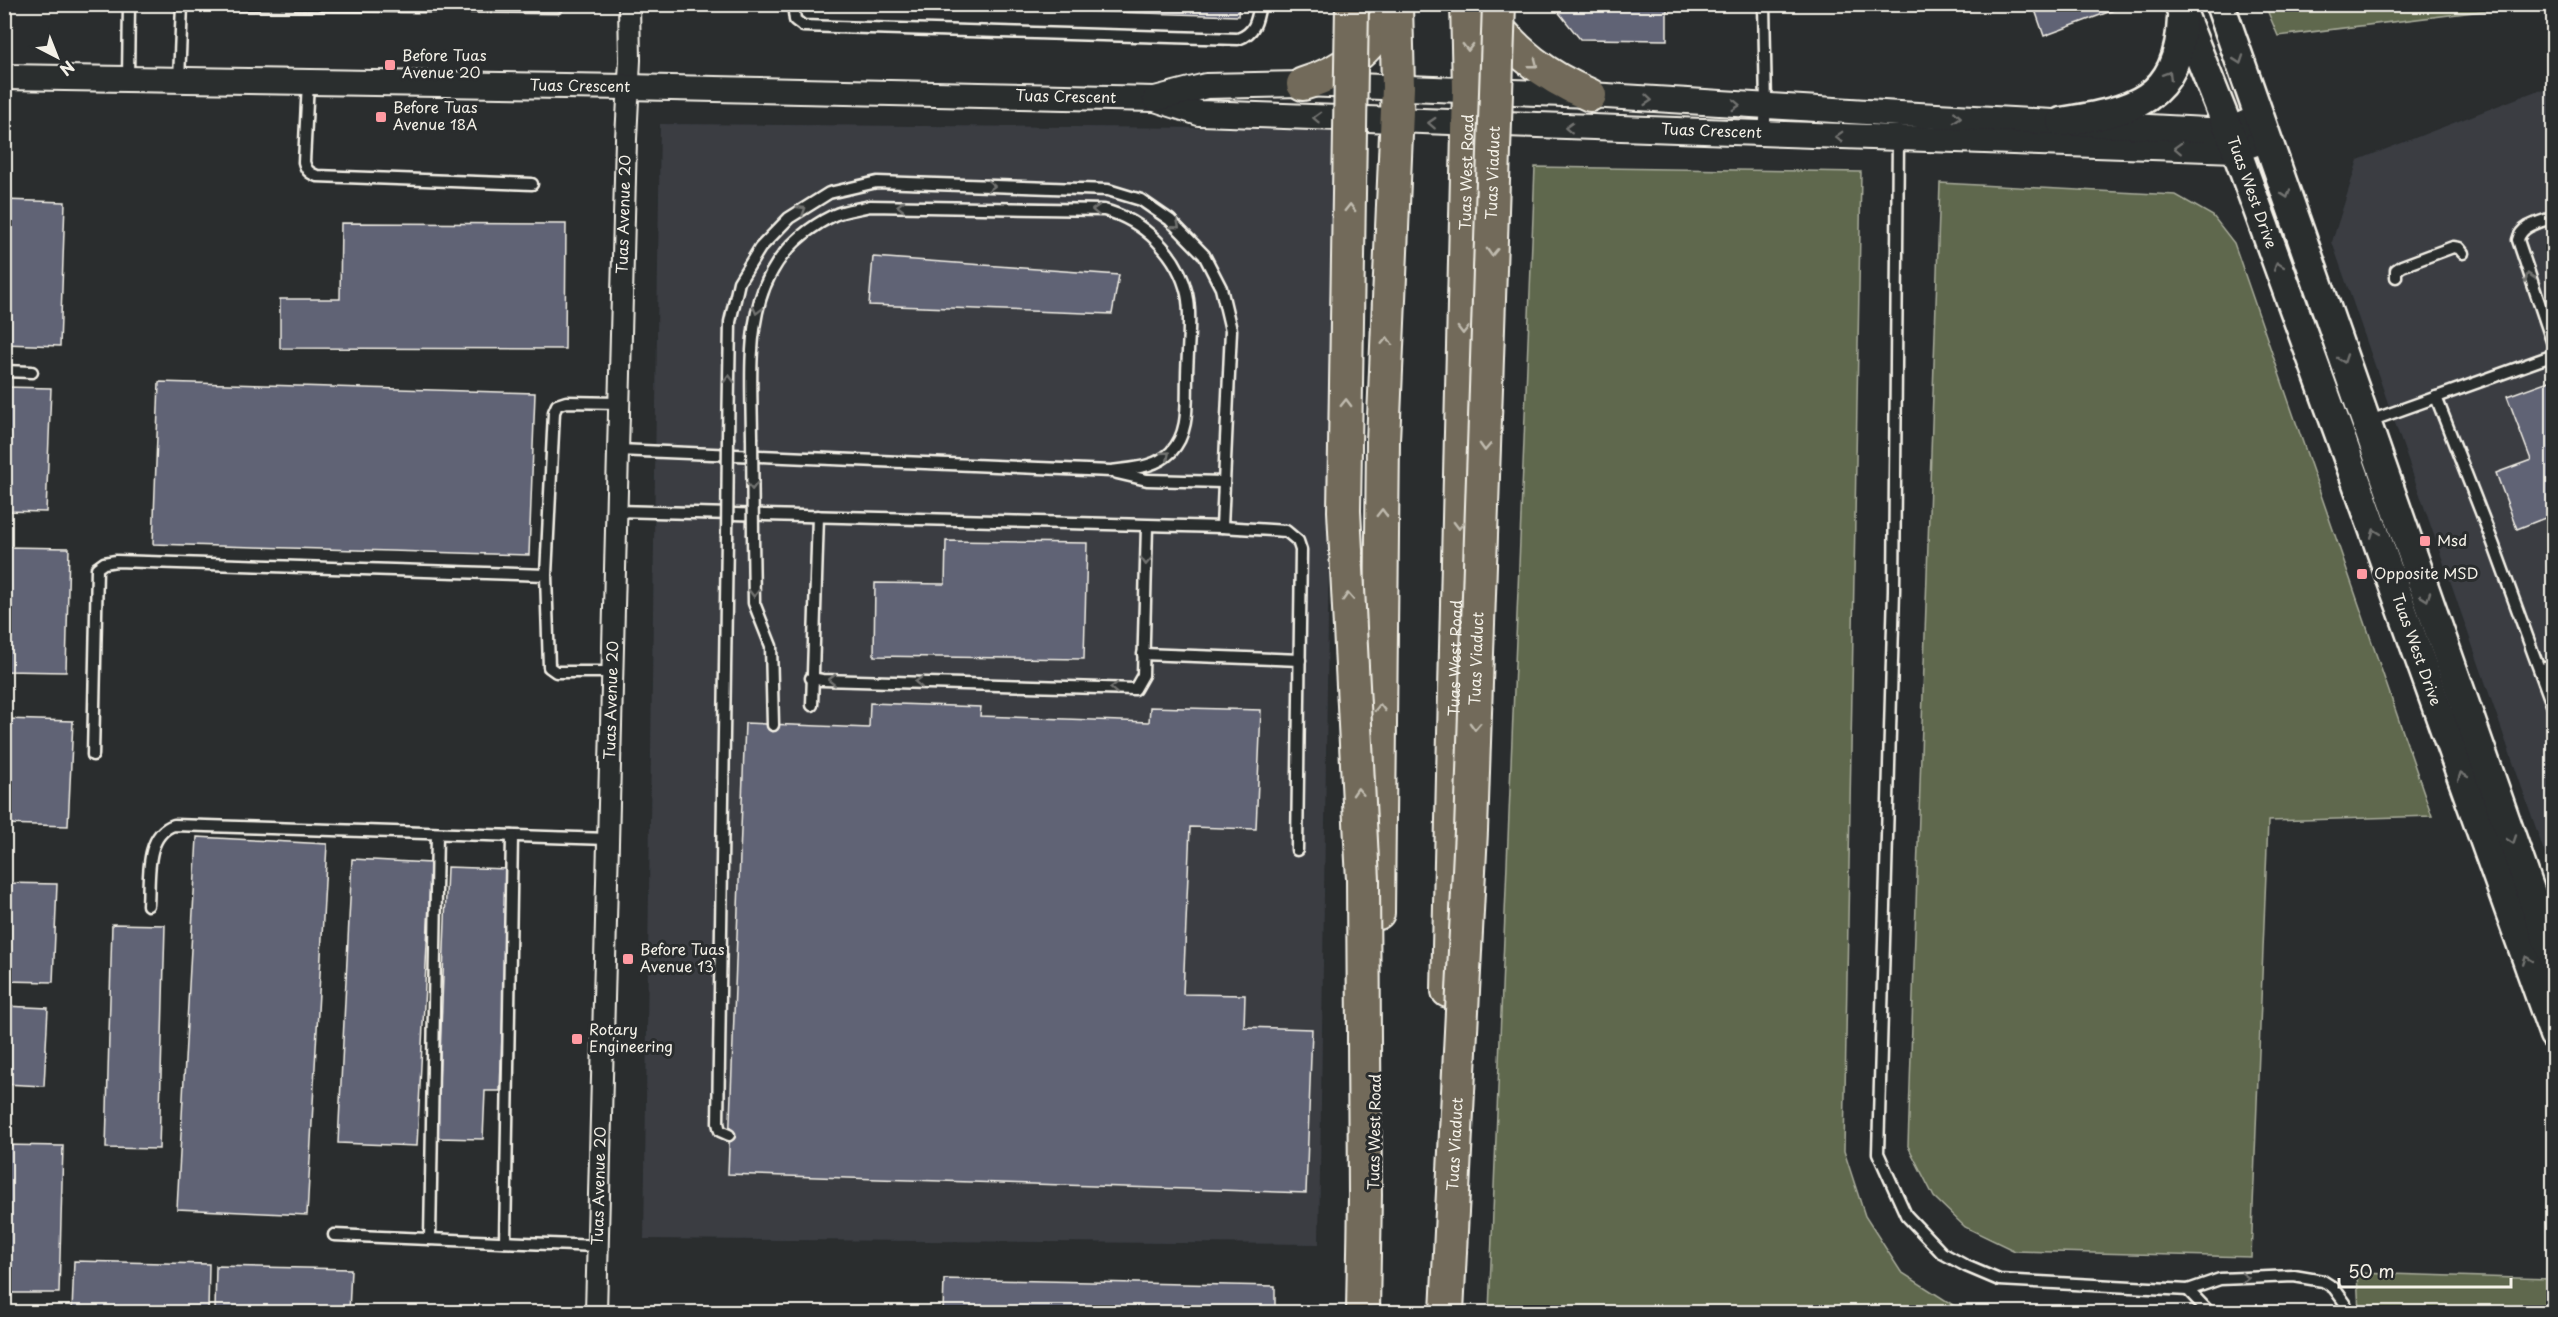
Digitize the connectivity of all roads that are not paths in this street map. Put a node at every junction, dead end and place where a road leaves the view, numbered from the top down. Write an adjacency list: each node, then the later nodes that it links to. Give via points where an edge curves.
1 (129, 4): 16 (lane)
2 (559, 4): 13 (lane)
3 (629, 4): 20 (street, Tuas Avenue 20)
4 (793, 4): 5 (lane, via 795,20 803,26 1238,39 1247,36 1256,24)
5 (1260, 4)
6 (1352, 4): 76 (main road, one-way to 6, bridge, via 1362,880 1344,511)
7 (1394, 4): 19 (main road, via 1363,51 1335,72); 21 (main road, Tuas West Road)
8 (1467, 4): 22 (main road, Tuas West Road, one-way to 22)
9 (1482, 4): 23 (main road, one-way to 23, via 1522,54 1554,78)
10 (1499, 4): 79 (main road, Tuas Viaduct, one-way to 79, bridge, via 1471,831)
11 (1764, 4): 25 (lane)
12 (2220, 4): 29 (main road, Tuas West Drive, one-way to 29)
13 (182, 5): 17 (lane)
14 (2181, 10): 27 (main road, one-way to 14, via 2133,106 2160,87 2171,74 2181,43); 32 (main road, Tuas West Drive)
15 (4, 77): 16 (street, Tuas Crescent)
16 (128, 79): 17 (street, Tuas Crescent)
17 (178, 80): 18 (street, Tuas Crescent)
18 (308, 82): 20 (street, Tuas Crescent); 33 (lane, via 304,162 311,174)
19 (1303, 84): 21 (street, Tuas Crescent); 24 (street, Tuas Crescent, via 1206,86)
20 (627, 87): 24 (street, Tuas Crescent); 42 (street, Tuas Avenue 20)
21 (1398, 87): 22 (street, Tuas Crescent); 26 (main road, Tuas West Road)
22 (1469, 89): 23 (street, Tuas Crescent); 28 (main road, Tuas West Road)
23 (1590, 95): 25 (street, Tuas Crescent, one-way to 25)
24 (1155, 99): 26 (street, Tuas Crescent, one-way to 24, via 1199,113)
25 (1766, 107): 27 (street, Tuas Crescent, one-way to 27); 30 (lane)
26 (1396, 121): 28 (street, Tuas Crescent, one-way to 26); 77 (main road, Tuas West Road, one-way to 26, via 1383,441)
27 (2061, 122): 32 (street, Tuas Crescent)
28 (1467, 124): 30 (street, Tuas Crescent, one-way to 28); 78 (main road, Tuas West Road, one-way to 78)
29 (2263, 128): 32 (street, Tuas Crescent); 43 (main road, Tuas West Drive, one-way to 43)
30 (1764, 134): 31 (street, Tuas Crescent, one-way to 30)
31 (1898, 139): 32 (street, Tuas Crescent, one-way to 31); 74 (lane, via 1893,590 1878,1154 1906,1215 1942,1252 1966,1266 1999,1280)
32 (2233, 140): 43 (main road, Tuas West Drive, one-way to 32)
33 (532, 184)
34 (2553, 217): 37 (lane, one-way to 34, via 2518,240 2525,228)
35 (2463, 253): 36 (lane, via 2454,247 2402,266 2396,270)
36 (2396, 277)
37 (2553, 347)
38 (2553, 355): 41 (lane)
39 (4, 371): 40 (lane)
40 (32, 372)
41 (2436, 397): 43 (lane); 55 (lane)
42 (619, 403): 44 (street, Tuas Avenue 20); 51 (lane, via 556,405)
43 (2352, 428): 67 (main road, Tuas West Drive, one-way to 67); 68 (main road, Tuas West Drive, one-way to 43)
44 (618, 450): 45 (lane); 47 (street, Tuas Avenue 20)
45 (1111, 471): 46 (lane, via 1147,480); 60 (lane, one-way to 60, bridge, via 1154,465 1172,451 1186,425 1188,296 1180,273 1155,238 1119,214 1104,210 870,206 835,215 801,237 778,261 761,294 754,322 751,371 754,603 771,646)
46 (1223, 482): 50 (lane); 69 (lane, one-way to 46, bridge, via 720,1131 718,1123 729,322 739,282 760,248 789,218 829,193 877,182 1108,190 1141,200 1179,228 1204,255 1221,288 1231,330)
47 (616, 511): 48 (lane); 56 (street, Tuas Avenue 20)
48 (818, 516): 49 (lane); 57 (lane)
49 (1147, 526): 50 (lane); 52 (lane, one-way to 52)
50 (1222, 527): 53 (lane, via 1286,531 1298,541)
51 (546, 575): 56 (lane, via 549,667 556,672); 61 (lane, via 104,563 97,568)
52 (1143, 654): 53 (lane); 57 (lane, one-way to 57, via 1143,675 1135,689)
53 (1300, 660): 65 (lane)
54 (2553, 665): 55 (lane)
55 (2540, 670): 59 (lane)
56 (612, 672): 64 (street, Tuas Avenue 20)
57 (811, 678): 58 (lane)
58 (812, 705)
59 (2553, 710)
60 (773, 724)
61 (93, 754)
62 (437, 834): 63 (lane); 66 (lane, via 174,825 161,832 153,846); 71 (lane)
63 (512, 836): 64 (lane); 72 (lane)
64 (608, 839): 73 (street, Tuas Avenue 20)
65 (1298, 850)
66 (147, 905)
67 (2553, 959)
68 (2553, 1035)
69 (729, 1135)
70 (334, 1235): 71 (lane)
71 (430, 1239): 72 (lane)
72 (505, 1242): 73 (lane)
73 (597, 1246): 75 (street, Tuas Avenue 20)
74 (2188, 1290): 80 (lane); 81 (lane, one-way to 81, via 2220,1279 2294,1276 2323,1281 2334,1288)
75 (596, 1312)
76 (1363, 1312)
77 (1373, 1312)
78 (1441, 1312)
79 (1447, 1312)
80 (2209, 1312)
81 (2347, 1312)

